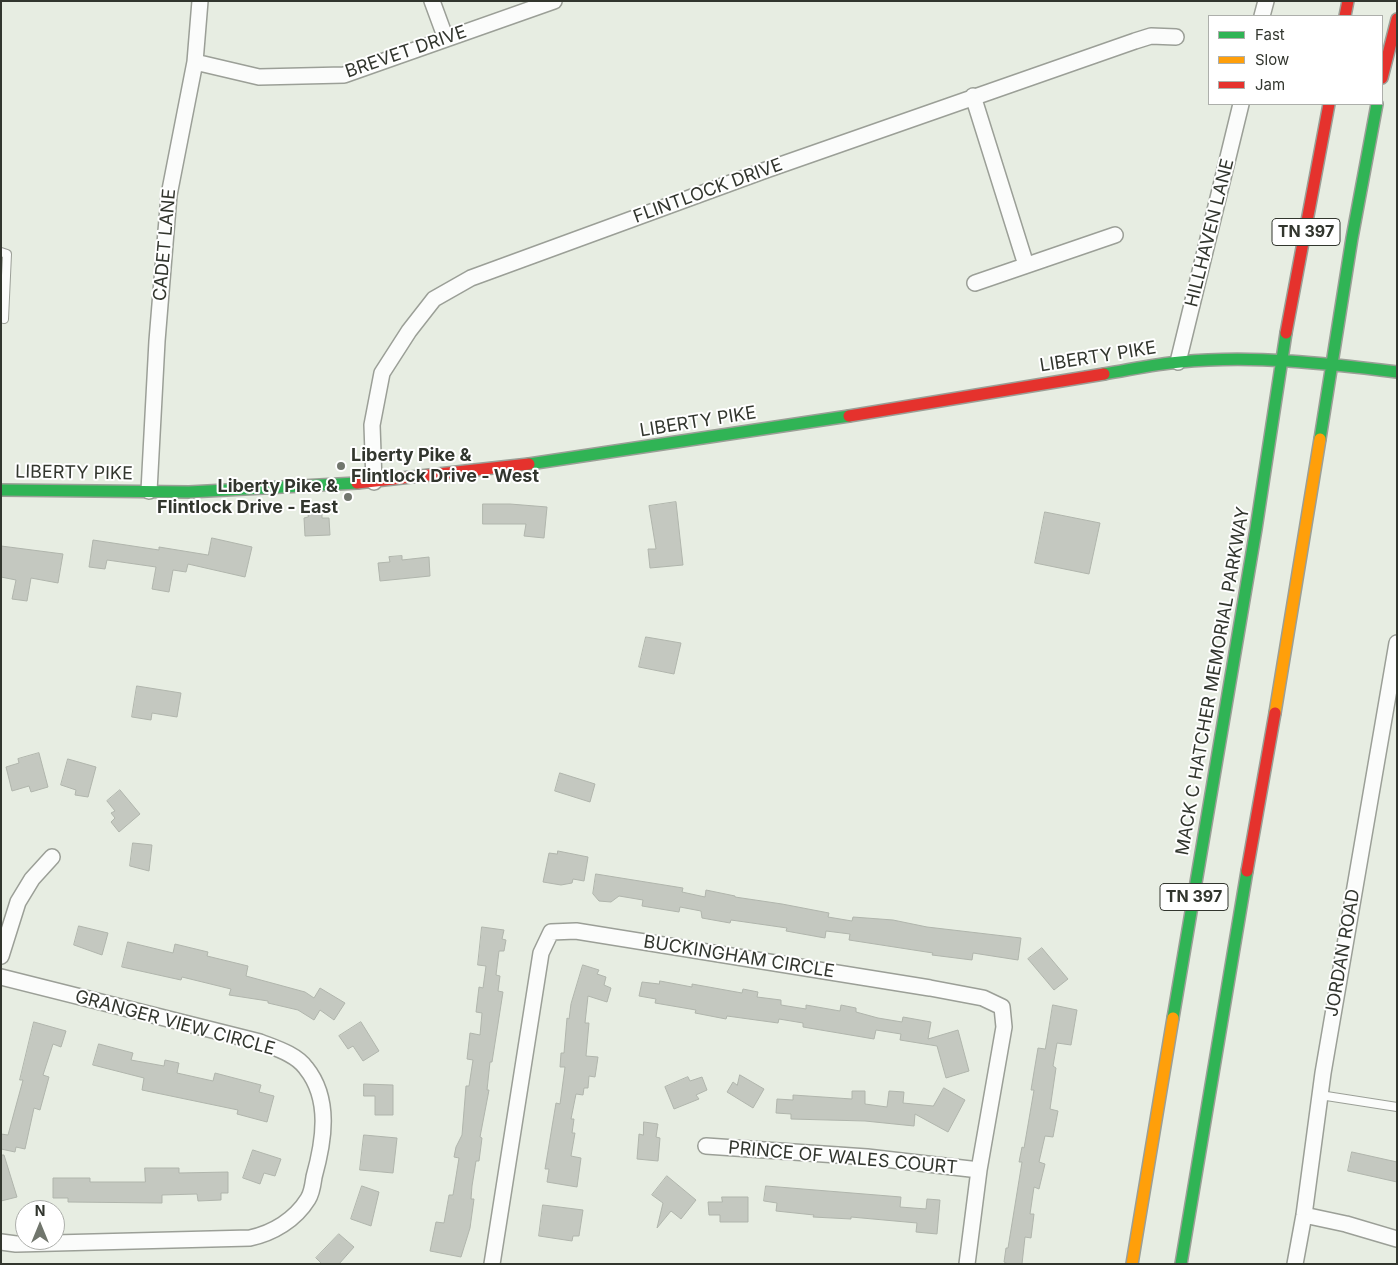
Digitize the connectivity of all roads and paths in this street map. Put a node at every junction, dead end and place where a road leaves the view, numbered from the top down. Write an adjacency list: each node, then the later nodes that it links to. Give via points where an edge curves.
1 (200, 1): 11 (street, CADET LANE)
2 (432, 1): 10 (street)
3 (554, 1): 10 (street, BREVET DRIVE)
4 (1266, 1): 6 (street)
5 (1348, 1): 7 (main road)
6 (1262, 15)
7 (1345, 15)
8 (1397, 20): 12 (main road)
9 (1176, 37): 13 (street, FLINTLOCK DRIVE, via 1151,36)
10 (446, 39): 11 (street, BREVET DRIVE, via 344,75 259,77)
11 (195, 62): 28 (street, CADET LANE, via 169,195)
12 (1383, 74)
13 (973, 96): 19 (street); 26 (street, FLINTLOCK DRIVE, via 471,278 434,299 382,373 372,426)
14 (1241, 105): 23 (street, HILLHAVEN LANE)
15 (1329, 105): 22 (main road, MACK C HATCHER MEMORIAL PARKWAY / TN 397)
16 (1377, 105): 24 (main road, TN 397)
17 (1115, 234): 19 (street)
18 (1, 252): 21 (lane, via 7,254)
19 (1026, 265): 20 (street)
20 (975, 283)
21 (4, 319)
22 (1281, 359): 23 (main road, LIBERTY PIKE, via 1224,358); 24 (main road, LIBERTY PIKE); 42 (main road, MACK C HATCHER MEMORIAL PARKWAY / TN 397, via 1256,530)
23 (1178, 362): 26 (main road, LIBERTY PIKE, via 620,452)
24 (1332, 364): 25 (main road, LIBERTY PIKE); 43 (main road, TN 397)
25 (1397, 372)
26 (374, 482): 28 (main road, LIBERTY PIKE)
27 (1, 490): 28 (main road, LIBERTY PIKE)
28 (149, 492)
29 (1397, 643): 33 (street, JORDAN ROAD)
30 (52, 857): 31 (street, via 32,879 18,902)
31 (1, 956)
32 (1, 977): 39 (street, GRANGER VIEW CIRCLE, via 260,1042 285,1052 305,1066 314,1079 323,1111 320,1154 309,1198 294,1216 270,1234 250,1238)
33 (1320, 1095): 34 (lane); 37 (street, JORDAN ROAD)
34 (1397, 1107)
35 (706, 1146): 36 (street, PRINCE OF WALES COURT, via 867,1157)
36 (980, 1170): 40 (street, BUCKINGHAM CIRCLE, via 1004,1027 1002,1007 983,998 930,988 576,931 551,932 541,953); 41 (street, BUCKINGHAM CIRCLE)
37 (1304, 1215): 38 (street); 44 (street, JORDAN ROAD)
38 (1397, 1239)
39 (1, 1242)
40 (492, 1264)
41 (967, 1264)
42 (1132, 1264)
43 (1182, 1264)
44 (1295, 1264)

